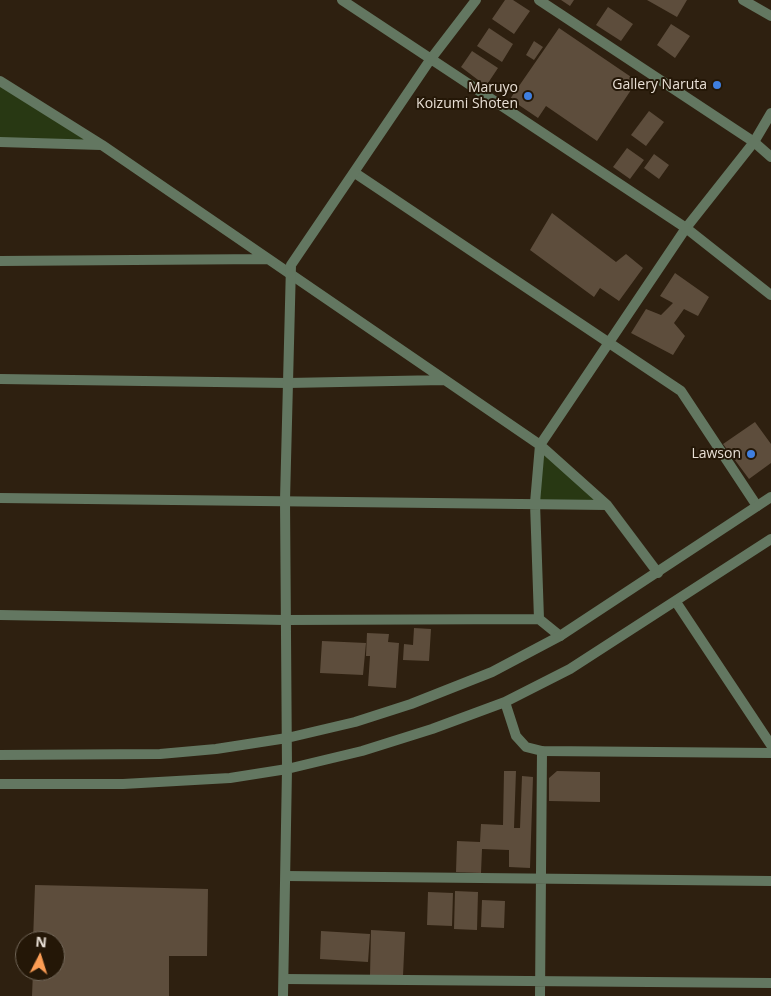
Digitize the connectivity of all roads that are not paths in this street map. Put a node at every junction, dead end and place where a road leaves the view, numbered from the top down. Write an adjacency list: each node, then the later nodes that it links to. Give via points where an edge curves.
1 (342, 0): 6 (street)
2 (476, 0): 6 (street)
3 (539, 0): 10 (street)
4 (743, 0): 5 (street)
5 (771, 16)
6 (430, 60): 13 (street); 14 (street)
7 (0, 80): 11 (street)
8 (771, 113): 10 (street)
9 (0, 142): 11 (street)
10 (754, 142): 12 (street); 14 (street)
11 (102, 145): 15 (street)
12 (771, 157)
13 (356, 173): 17 (street, via 291,265); 19 (street)
14 (686, 228): 18 (street); 19 (street)
15 (268, 259): 16 (street); 17 (street)
16 (0, 261)
17 (291, 275): 21 (street); 22 (street)
18 (771, 295)
19 (610, 344): 23 (street); 29 (street, via 681,391)
20 (0, 379): 22 (street)
21 (444, 380): 22 (street); 23 (street)
22 (288, 383): 26 (street)
23 (540, 445): 27 (street); 28 (street)
24 (771, 497): 29 (street)
25 (0, 498): 26 (street)
26 (285, 500): 27 (street); 35 (street)
27 (535, 503): 28 (street); 34 (street)
28 (607, 505): 31 (street)
29 (757, 506): 31 (street)
30 (771, 539): 32 (street)
31 (658, 573): 36 (street)
32 (676, 602): 37 (street, via 570,668); 39 (street)
33 (0, 615): 35 (street)
34 (539, 619): 35 (street); 36 (street)
35 (285, 620): 38 (street)
36 (560, 636): 38 (street, via 492,672 411,704 355,722)
37 (505, 702): 40 (street, via 516,736 526,747); 43 (street, via 397,740)
38 (287, 738): 42 (street, via 216,750 160,754); 43 (street)
39 (771, 745)
40 (542, 752): 41 (street); 46 (street)
41 (771, 752)
42 (0, 754)
43 (287, 769): 44 (street, via 230,778 123,784); 45 (street)
44 (0, 784)
45 (286, 876): 46 (street); 48 (street)
46 (542, 879): 47 (street); 49 (street)
47 (771, 881)
48 (284, 979): 49 (street); 51 (street)
49 (541, 981): 50 (street); 52 (street)
50 (771, 982)
51 (283, 996)
52 (540, 996)

